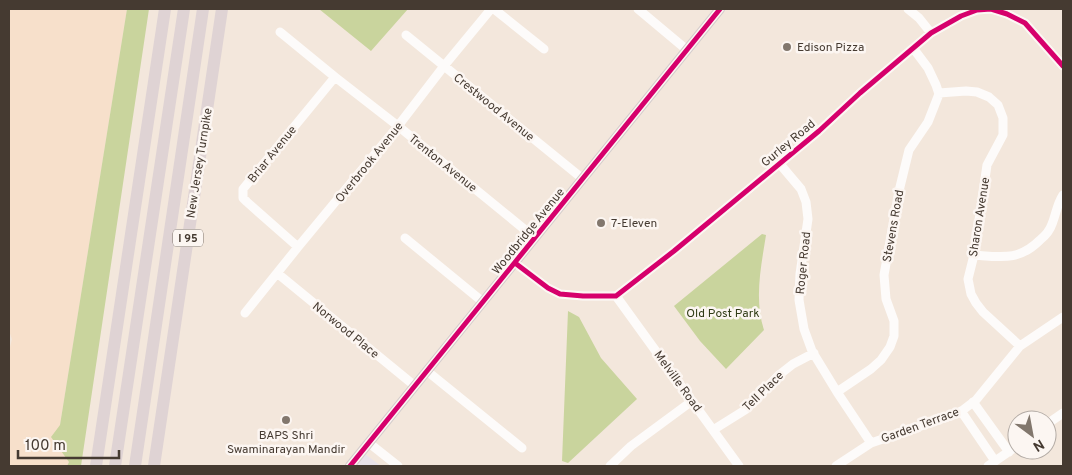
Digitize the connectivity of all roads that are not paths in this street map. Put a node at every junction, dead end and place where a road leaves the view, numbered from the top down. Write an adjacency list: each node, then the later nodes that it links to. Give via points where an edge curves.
1 (165, 9): 48 (highway)
2 (184, 9): 49 (highway)
3 (203, 9): 50 (highway, New Jersey Turnpike / I 95)
4 (222, 9): 51 (highway, New Jersey Turnpike / I 95)
5 (492, 9): 13 (street); 15 (street, Overbrook Avenue)
6 (638, 9): 14 (street)
7 (720, 9): 14 (main road, Woodbridge Avenue)
8 (908, 9): 10 (street)
9 (280, 32): 17 (street, Trenton Avenue)
10 (931, 33): 12 (street, Gurley Road); 16 (street, Gurley Road, via 961,16 990,9 1025,22)
11 (406, 35): 15 (street, Crestwood Avenue)
12 (913, 48): 18 (street, via 928,68); 20 (street, Gurley Road)
13 (544, 49)
14 (687, 50): 21 (main road, Woodbridge Avenue)
15 (444, 66): 19 (street, Overbrook Avenue); 21 (street, Crestwood Avenue)
16 (1063, 66)
17 (335, 77): 19 (street, Trenton Avenue); 25 (street, Briar Avenue, via 243,189 243,198)
18 (939, 93): 26 (street, Sharon Avenue, via 977,92 998,105 1003,118 1003,135 987,165); 37 (street, Stevens Road, via 928,122 909,150 899,190 884,275 894,336 890,347 871,370)
19 (398, 126): 24 (street, Trenton Avenue); 25 (street, Overbrook Avenue)
20 (780, 163): 29 (street, Gurley Road); 34 (street, Roger Road, via 801,189 806,202 808,219 799,300 804,328)
21 (582, 179): 24 (main road, Woodbridge Avenue)
22 (1063, 195): 26 (street, via 1052,226 1024,253)
23 (405, 238): 30 (street)
24 (535, 238): 27 (main road, Woodbridge Avenue)
25 (298, 247): 28 (street, Overbrook Avenue)
26 (974, 255): 33 (street, Sharon Avenue, via 968,279 976,303)
27 (515, 263): 29 (street, via 560,294); 30 (main road, Woodbridge Avenue)
28 (277, 273): 31 (street, Overbrook Avenue); 36 (street, Norwood Place)
29 (616, 296): 38 (street, Melville Road)
30 (483, 302): 35 (main road, Woodbridge Avenue)
31 (245, 314)
32 (1063, 317): 33 (street, Garden Terrace)
33 (1020, 346): 39 (street, Garden Terrace)
34 (814, 354): 37 (street, Roger Road); 41 (street, Tell Place, via 793,364 745,410)
35 (427, 371): 36 (main road, Woodbridge Avenue); 45 (street)
36 (415, 386): 43 (main road, Woodbridge Avenue)
37 (837, 392): 44 (street, Roger Road)
38 (692, 401): 41 (street, Melville Road); 54 (street, via 631,446)
39 (973, 402): 40 (street, Garden Terrace); 42 (street)
40 (961, 411): 44 (street, Garden Terrace); 47 (street)
41 (713, 430): 55 (street, Melville Road)
42 (1007, 442)
43 (369, 443): 52 (main road, Woodbridge Avenue); 53 (street)
44 (872, 443): 56 (street, Garden Terrace)
45 (522, 448)
46 (1007, 453): 47 (street)
47 (992, 464)
48 (96, 466)
49 (115, 466)
50 (135, 466)
51 (154, 466)
52 (350, 466)
53 (398, 466)
54 (610, 466)
55 (739, 466)
56 (836, 466)

